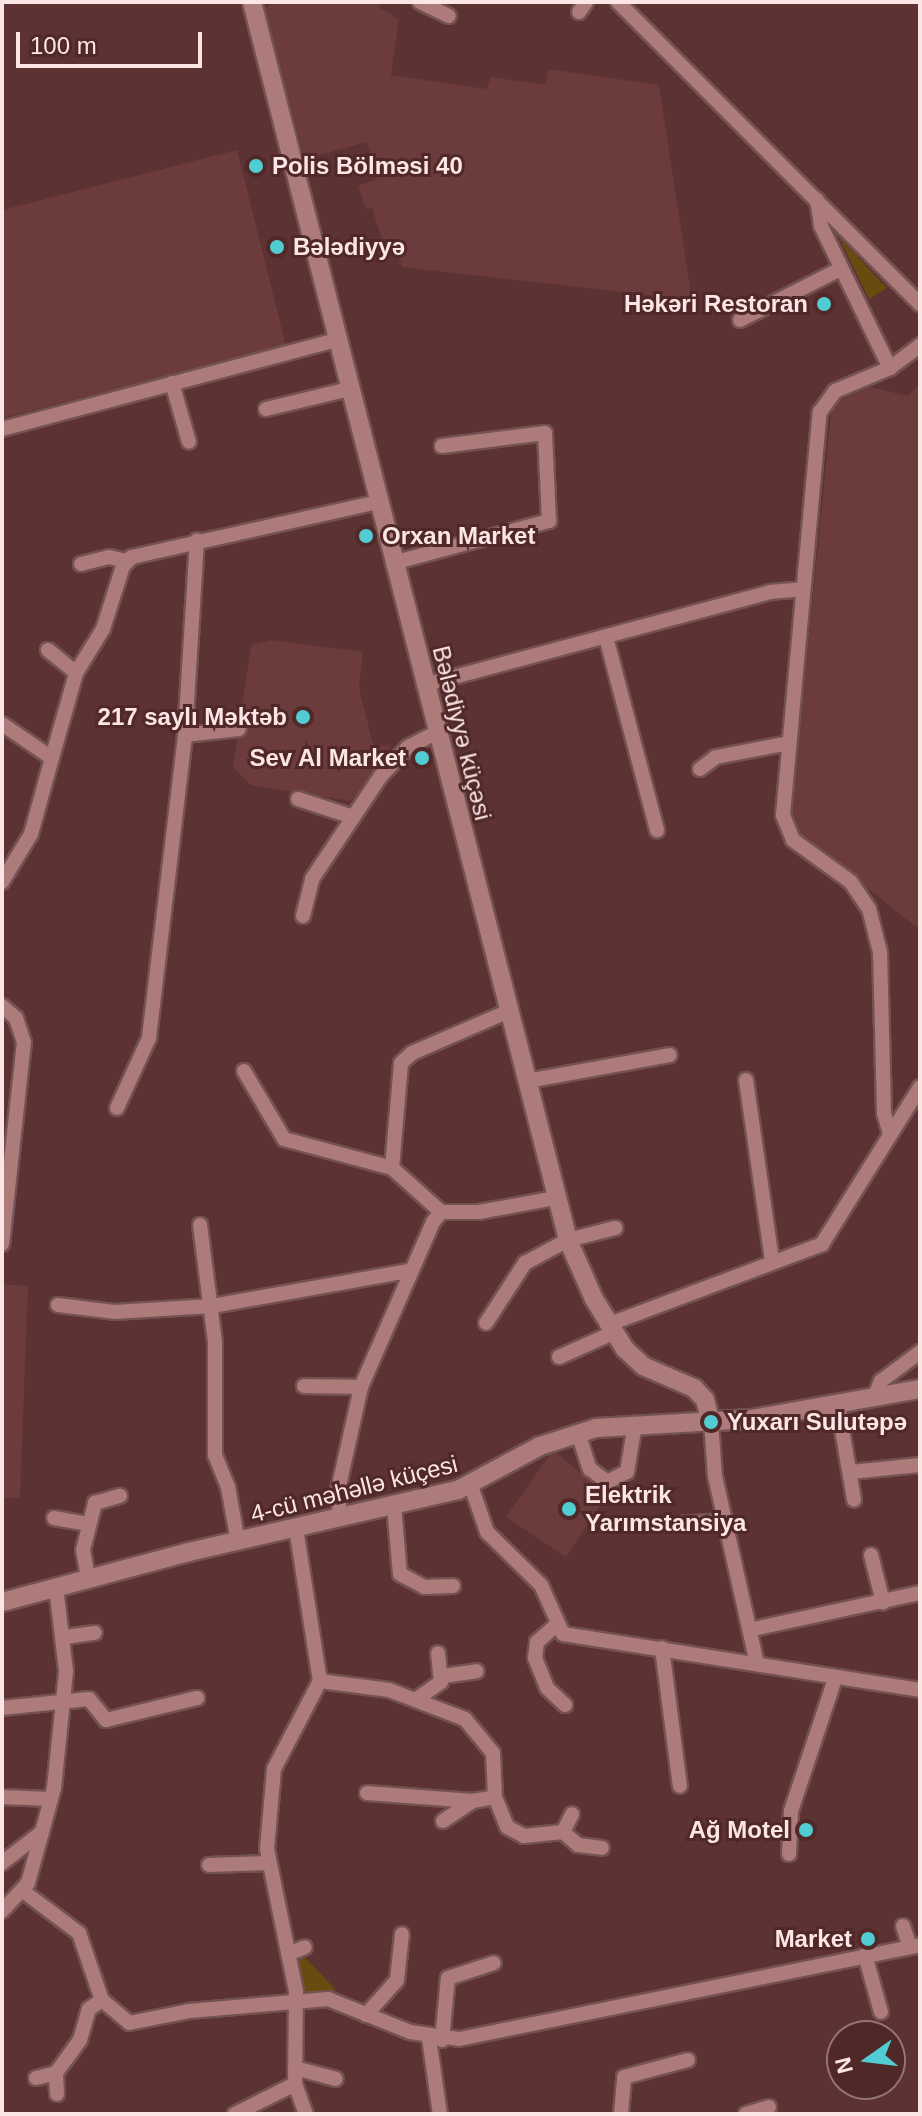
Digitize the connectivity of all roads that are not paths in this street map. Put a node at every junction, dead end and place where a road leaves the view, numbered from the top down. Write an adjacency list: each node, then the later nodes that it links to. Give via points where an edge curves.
1 (252, 2): 10 (street, Bələdiyyə küçəsi)
2 (420, 2): 5 (street)
3 (618, 2): 4 (street)
4 (634, 8): 6 (street)
5 (449, 16)
6 (817, 200): 7 (street, via 818,218); 8 (street)
7 (840, 269): 9 (street); 12 (street)
8 (920, 304)
9 (740, 320)
10 (337, 340): 13 (street); 14 (street, Bələdiyyə küçəsi)
11 (920, 345): 12 (street)
12 (890, 368): 24 (street, via 835,391 820,412)
13 (172, 383): 16 (street); 17 (street)
14 (349, 389): 15 (street); 19 (street, Bələdiyyə küçəsi)
15 (266, 409)
16 (2, 429)
17 (189, 442)
18 (442, 446): 22 (street, via 545,433 549,521)
19 (378, 502): 20 (street); 22 (street, Bələdiyyə küçəsi)
20 (197, 540): 21 (street); 32 (street)
21 (126, 561): 23 (street, via 109,557); 27 (street, via 110,615)
22 (393, 563): 28 (street, Bələdiyyə küçəsi)
23 (81, 564)
24 (802, 589): 25 (street, via 770,592); 33 (street)
25 (606, 637): 28 (street); 38 (street)
26 (48, 650): 27 (street)
27 (76, 673): 34 (street)
28 (424, 685): 31 (street, Bələdiyyə küçəsi)
29 (2, 724): 34 (street)
30 (239, 729): 32 (street)
31 (436, 733): 37 (street, via 395,759); 42 (street, Bələdiyyə küçəsi)
32 (185, 735): 48 (street, via 149,1038)
33 (789, 743): 35 (street, via 716,757); 49 (street, via 783,815 788,834 851,882 862,895 874,929 885,1019 884,1113)
34 (52, 758): 39 (street, via 31,834)
35 (700, 769)
36 (298, 799): 37 (street)
37 (353, 817): 40 (street, via 312,879)
38 (657, 830)
39 (2, 882)
40 (303, 916)
41 (2, 1006): 56 (street, via 16,1018 24,1042)
42 (509, 1011): 46 (street, Bələdiyyə küçəsi); 50 (street, via 425,1046 401,1063)
43 (670, 1055): 46 (street)
44 (244, 1071): 50 (street, via 284,1139)
45 (746, 1080): 57 (street)
46 (527, 1081): 51 (street, Bələdiyyə küçəsi)
47 (920, 1087): 49 (street)
48 (117, 1108)
49 (890, 1134): 57 (street, via 822,1244)
50 (392, 1168): 52 (street)
51 (555, 1198): 52 (street, via 479,1212); 55 (street, Bələdiyyə küçəsi)
52 (441, 1212): 58 (street)
53 (200, 1225): 60 (street)
54 (615, 1228): 55 (street)
55 (568, 1240): 61 (street, via 525,1263); 62 (street, Bələdiyyə küçəsi)
56 (2, 1244)
57 (772, 1260): 62 (street)
58 (409, 1271): 60 (street); 66 (street)
59 (58, 1305): 60 (street, via 114,1312)
60 (212, 1306): 85 (street, via 215,1455)
61 (486, 1323)
62 (610, 1329): 64 (street); 70 (street, Bələdiyyə küçəsi, via 643,1366 702,1395)
63 (920, 1352): 68 (street, via 881,1381)
64 (559, 1357)
65 (304, 1386): 66 (street)
66 (361, 1387): 80 (street, via 338,1490)
67 (920, 1389): 68 (street, 4-cü məhəllə küçesi)
68 (874, 1398): 69 (street, 4-cü məhəllə küçesi)
69 (838, 1406): 70 (street, 4-cü məhəllə küçesi); 74 (street)
70 (711, 1422): 71 (street, 4-cü məhəllə küçesi); 81 (street, via 709,1446)
71 (635, 1424): 72 (street, 4-cü məhəllə küçesi); 72 (street, via 627,1472 607,1482 590,1469)
72 (578, 1433): 75 (street, 4-cü məhəllə küçesi, via 540,1446)
73 (920, 1465): 74 (street)
74 (851, 1472): 77 (street)
75 (471, 1486): 78 (street, 4-cü məhəllə küçesi); 93 (street, via 487,1532 541,1585)
76 (120, 1496): 82 (street, via 102,1497)
77 (854, 1500)
78 (394, 1506): 80 (street, 4-cü məhəllə küçesi); 88 (street, via 400,1574 424,1587)
79 (54, 1518): 82 (street)
80 (340, 1518): 84 (street, 4-cü məhəllə küçesi)
81 (724, 1521): 83 (street); 94 (street)
82 (87, 1524): 87 (street, via 83,1550)
83 (680, 1524)
84 (296, 1528): 85 (street, 4-cü məhəllə küçesi); 103 (street)
85 (238, 1542): 87 (street, 4-cü məhəllə küçesi)
86 (871, 1555): 92 (street)
87 (88, 1578): 89 (street, 4-cü məhəllə küçesi)
88 (453, 1586)
89 (56, 1587): 91 (street, 4-cü məhəllə küçesi); 96 (street)
90 (920, 1593): 92 (street)
91 (2, 1602)
92 (883, 1602): 94 (street)
93 (555, 1626): 97 (street, via 576,1638); 108 (street, via 537,1642 535,1658 547,1688)
94 (753, 1629): 99 (street)
95 (95, 1633): 96 (street)
96 (65, 1637): 107 (street)
97 (662, 1648): 99 (street); 110 (street)
98 (438, 1653): 101 (street)
99 (757, 1664): 102 (street)
100 (477, 1671): 101 (street)
101 (443, 1676): 106 (street)
102 (835, 1679): 104 (street); 121 (street, via 791,1811)
103 (320, 1681): 106 (street); 123 (street, via 283,1746 270,1784)
104 (920, 1690)
105 (197, 1698): 107 (street, via 106,1720 89,1699)
106 (418, 1698): 113 (street, via 465,1719 487,1739 496,1769)
107 (61, 1701): 109 (street); 114 (street)
108 (565, 1705)
109 (2, 1708)
110 (680, 1786)
111 (367, 1793): 115 (street)
112 (2, 1797): 114 (street)
113 (495, 1797): 115 (street); 119 (street, via 514,1833)
114 (51, 1799): 118 (street)
115 (473, 1801): 117 (street)
116 (572, 1814): 119 (street)
117 (443, 1821)
118 (42, 1832): 122 (street); 125 (street)
119 (563, 1832): 120 (street, via 578,1845)
120 (602, 1848)
121 (789, 1854)
122 (2, 1863)
123 (268, 1863): 124 (street); 131 (street)
124 (209, 1865)
125 (23, 1891): 126 (street); 134 (street, via 79,1933)
126 (2, 1911)
127 (903, 1926): 129 (street)
128 (402, 1934): 137 (street, via 397,1980)
129 (915, 1946): 132 (street)
130 (305, 1947): 131 (street)
131 (288, 1954): 135 (street)
132 (865, 1955): 136 (street); 138 (street)
133 (494, 1963): 138 (street, via 448,1978)
134 (102, 2000): 135 (street, via 129,2023 189,2011); 141 (street, via 89,2009 80,2040)
135 (297, 2004): 137 (street, via 333,2000); 140 (street)
136 (881, 2012)
137 (366, 2015): 138 (street)
138 (436, 2039): 149 (street)
139 (688, 2060): 150 (street, via 624,2077)
140 (295, 2068): 143 (street); 144 (street)
141 (56, 2073): 142 (street); 145 (street)
142 (36, 2078)
143 (336, 2079)
144 (295, 2084): 147 (street); 148 (street)
145 (57, 2094)
146 (769, 2107): 151 (street)
147 (235, 2114)
148 (306, 2114)
149 (440, 2114)
150 (621, 2114)
151 (746, 2114)

